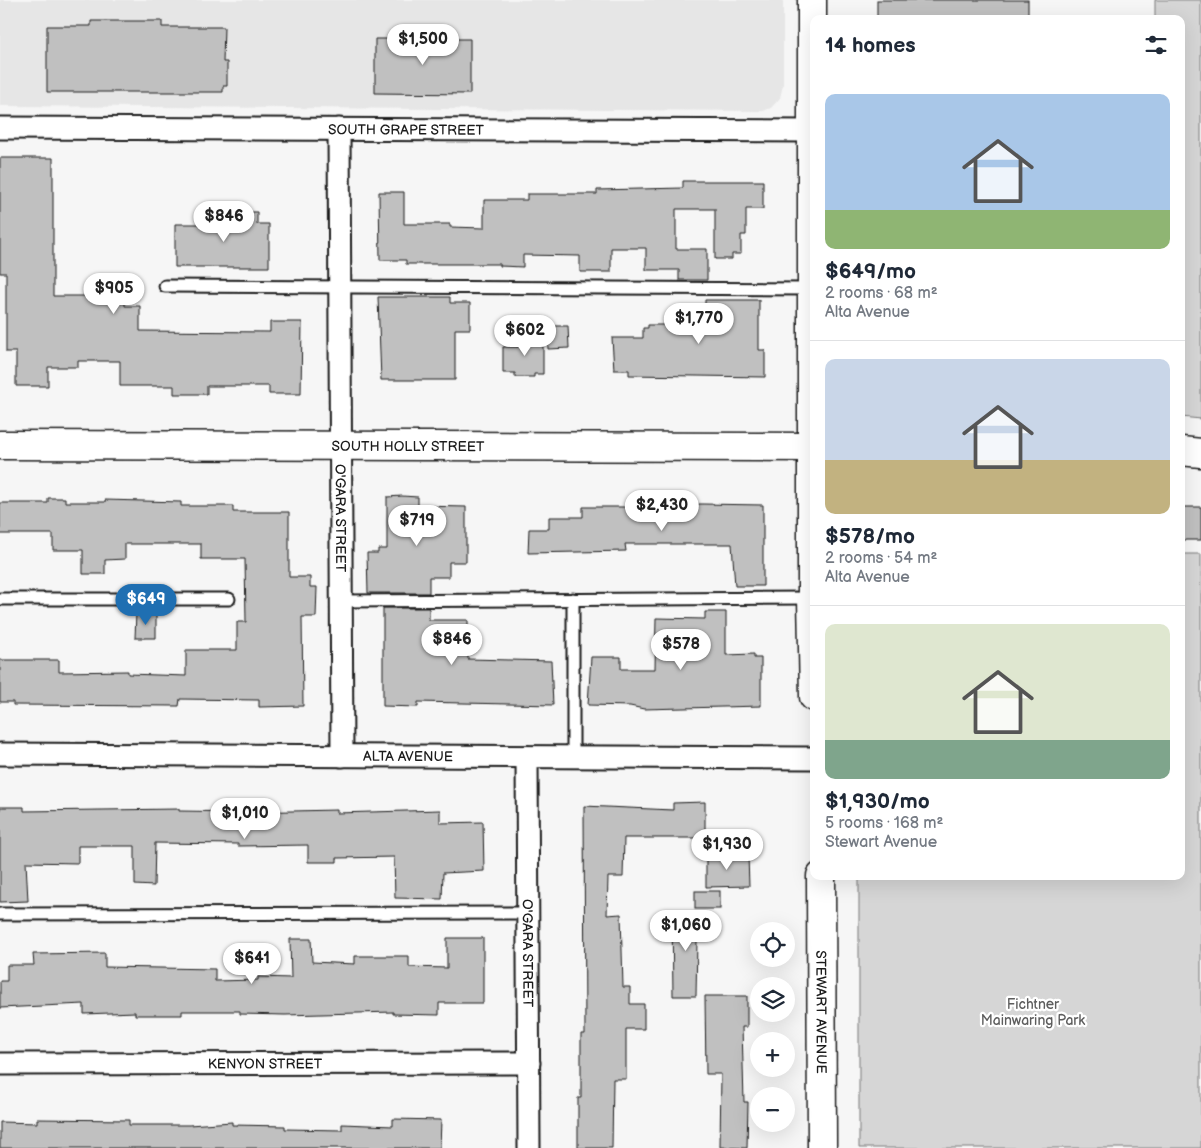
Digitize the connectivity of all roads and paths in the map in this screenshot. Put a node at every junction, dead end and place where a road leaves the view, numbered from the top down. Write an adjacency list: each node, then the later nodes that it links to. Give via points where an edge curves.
1 (812, 0): 2 (main road)
2 (812, 15)
3 (0, 128): 4 (street, SOUTH GRAPE STREET)
4 (339, 129): 5 (street, SOUTH GRAPE STREET); 6 (street, O'GARA STREET)
5 (810, 131)
6 (339, 285): 7 (lane); 8 (lane); 10 (street, O'GARA STREET)
7 (165, 286)
8 (810, 289)
9 (0, 444): 10 (main road, SOUTH HOLLY STREET)
10 (340, 446): 11 (main road, SOUTH HOLLY STREET); 18 (street, O'GARA STREET)
11 (810, 447)
12 (1185, 451): 13 (main road)
13 (1201, 453)
14 (810, 598): 17 (lane)
15 (0, 599): 16 (lane)
16 (229, 599)
17 (573, 599): 18 (lane); 22 (lane)
18 (341, 601): 20 (street, O'GARA STREET)
19 (0, 754): 20 (street, ALTA AVENUE)
20 (342, 756): 21 (street, ALTA AVENUE)
21 (527, 757): 22 (street, ALTA AVENUE); 25 (street, O'GARA STREET)
22 (573, 758): 23 (street, ALTA AVENUE)
23 (810, 758)
24 (821, 880): 30 (main road, STEWART AVENUE)
25 (528, 913): 26 (lane); 27 (street, O'GARA STREET)
26 (0, 914)
27 (529, 1063): 28 (street, KENYON STREET); 29 (street, O'GARA STREET)
28 (0, 1064)
29 (529, 1148)
30 (822, 1148)

